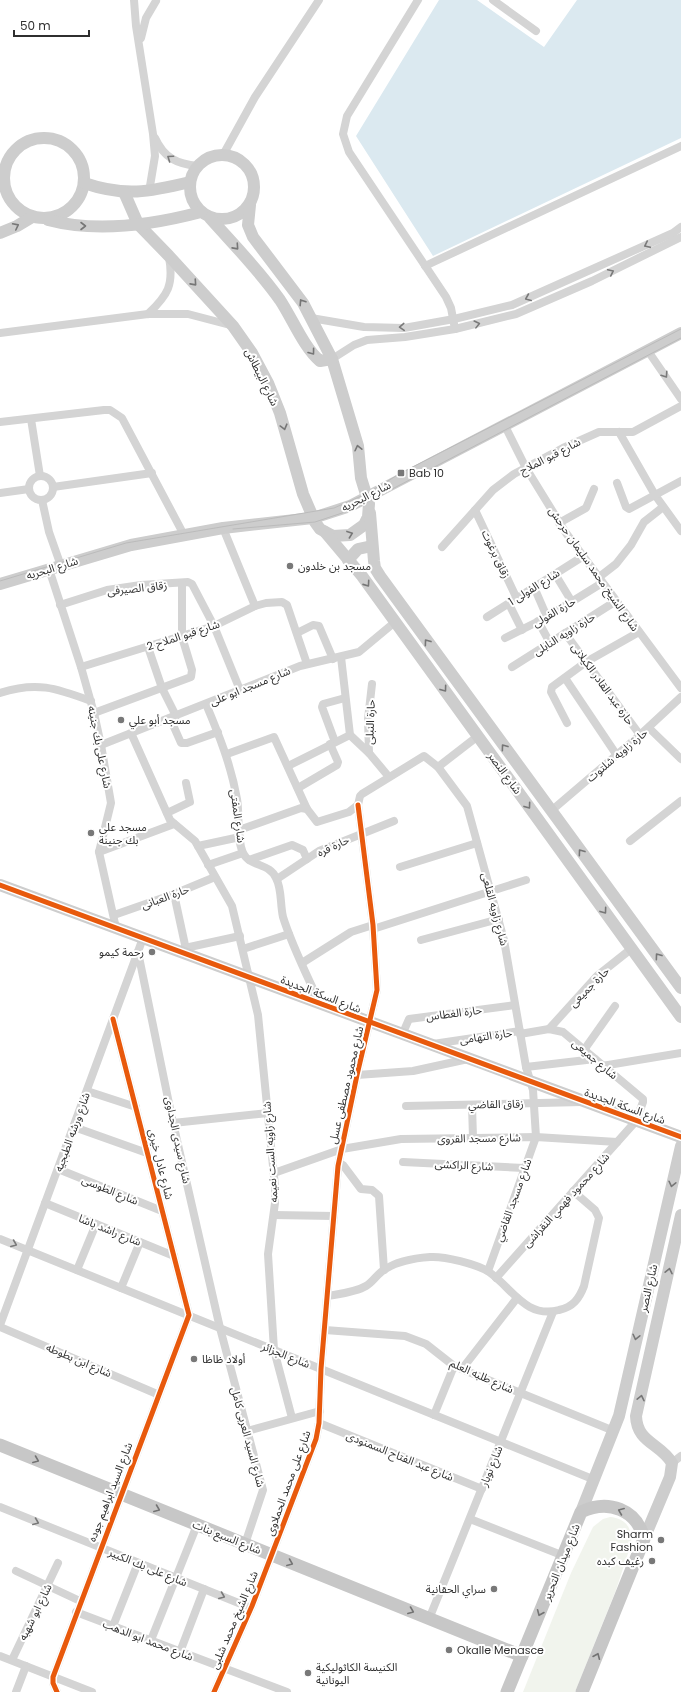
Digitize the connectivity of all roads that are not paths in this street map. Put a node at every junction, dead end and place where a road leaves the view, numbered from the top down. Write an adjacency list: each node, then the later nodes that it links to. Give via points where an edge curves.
1 (134, 0): 7 (street)
2 (155, 0): 7 (street, via 142,29)
3 (319, 0): 10 (street, via 255,97)
4 (418, 0): 26 (street, via 347,116 343,134 349,152)
5 (493, 0): 6 (street)
6 (536, 31)
7 (140, 42): 8 (street)
8 (153, 134): 11 (street, one-way to 8, via 184,165 164,154); 16 (street, via 155,156)
9 (681, 146): 26 (street)
10 (223, 155): 11 (main road, via 214,156); 17 (main road, via 234,157 244,163 251,172 254,194)
11 (198, 166): 12 (main road)
12 (190, 182): 16 (main road); 18 (main road, via 194,204)
13 (2, 183): 14 (main road, via 12,154 25,143 41,138 58,141 73,150 84,171); 19 (main road, via 13,203 21,212)
14 (84, 183): 15 (main road); 20 (main road, via 82,194 76,204 67,212)
15 (124, 192): 16 (main road); 21 (main road)
16 (149, 192)
17 (250, 205): 18 (main road, via 232,219 221,220); 30 (main road, one-way to 17, via 294,290 253,237 248,218)
18 (206, 215): 21 (main road); 37 (main road, one-way to 37, via 275,293 311,354 320,361)
19 (32, 217): 20 (main road); 23 (main road, one-way to 19)
20 (44, 219): 21 (main road, one-way to 21, via 76,226)
21 (138, 224): 25 (main road, شارع البيطاش)
22 (681, 227): 27 (street, one-way to 27, via 673,234)
23 (0, 233)
24 (681, 238): 28 (street, one-way to 24)
25 (169, 256): 29 (street, via 170,287 162,301); 32 (main road, شارع البيطاش, one-way to 32)
26 (425, 266): 31 (street, via 446,297)
27 (588, 273): 28 (street); 31 (street, one-way to 31, via 512,305)
28 (592, 281): 33 (street, one-way to 28, via 516,314)
29 (148, 314): 32 (street, via 188,314); 34 (street)
30 (311, 318): 31 (street, one-way to 30, via 404,328 364,327); 37 (main road)
31 (454, 319): 33 (street)
32 (233, 326): 58 (main road, شارع البيطاش, one-way to 58, via 252,352 268,383)
33 (455, 329): 37 (street, via 367,340)
34 (0, 333)
35 (681, 333): 36 (main road, شارع البحريه)
36 (648, 351): 38 (street, one-way to 38); 42 (main road, شارع البحريه)
37 (332, 359): 54 (main road, one-way to 37, via 358,446)
38 (681, 399)
39 (681, 406): 43 (street, شارع قبو الملاح, via 633,432)
40 (31, 419): 41 (street); 45 (street, via 104,410 117,413); 46 (street)
41 (0, 422)
42 (504, 424): 44 (street, شارع الشيخ محمد سليمان حرحش); 54 (main road, شارع البحريه)
43 (619, 432): 44 (street, شارع قبو الملاح, via 599,432); 53 (street)
44 (526, 468): 57 (street, شارع قبو الملاح, via 502,482); 60 (street, شارع الشيخ محمد سليمان حرحش)
45 (152, 473): 49 (street); 64 (street)
46 (40, 476): 49 (street, via 46,477); 51 (street, via 30,483)
47 (681, 481): 53 (street)
48 (617, 483): 53 (street, via 627,508)
49 (53, 487): 55 (street, via 48,498)
50 (594, 488): 60 (street, via 586,508)
51 (29, 490): 52 (street); 55 (street, via 36,499)
52 (0, 493)
53 (654, 495): 56 (street)
54 (367, 497): 58 (main road, شارع البحريه, via 336,512); 63 (main road, one-way to 54, via 341,537 354,533 364,525); 65 (main road, شارع النصر)
55 (42, 500): 69 (street, via 49,532)
56 (663, 507): 59 (street); 72 (street, حارة الفولى, via 644,522 621,558)
57 (475, 510): 66 (street, شارع قبو الملاح); 76 (street, زقاق برغوت)
58 (313, 518): 61 (main road, شارع البحريه); 63 (main road, شارع البيطاش)
59 (678, 520): 62 (street)
60 (559, 523): 67 (street, شارع الشيخ محمد سليمان حرحش)
61 (223, 528): 64 (main road, شارع البحريه); 81 (street)
62 (681, 531)
63 (325, 532): 68 (main road, شارع النصر)
64 (184, 535): 69 (main road, شارع البحريه, via 122,547)
65 (372, 546): 68 (main road, via 358,549); 133 (main road, شارع النصر, one-way to 65, via 380,576 375,568)
66 (442, 547)
67 (582, 557): 71 (street, شارع الفولى 1); 72 (street, شارع الشيخ محمد سليمان حرحش)
68 (348, 560): 85 (main road, شارع النصر, one-way to 85)
69 (61, 566): 70 (main road, شارع البحريه)
70 (49, 569): 74 (main road, شارع البحريه); 80 (street, شارع على بك جنينه)
71 (555, 574): 75 (street, شارع الفولى 1); 78 (street)
72 (600, 581): 77 (street, شارع الشيخ محمد سليمان حرحش); 78 (street, حارة الفولى)
73 (182, 583): 80 (street, زقاق الصيرفى, via 107,590); 86 (street, زقاق الصيرفى, via 192,584); 91 (street)
74 (0, 584)
75 (534, 587): 76 (street, شارع الفولى 1); 82 (street)
76 (517, 598): 79 (street, شارع الفولى 1)
77 (616, 601): 88 (street, شارع الشيخ محمد سليمان حرحش); 90 (street, حارة زاويه النابلى)
78 (572, 602): 82 (street, حارة الفولى)
79 (509, 604): 83 (street, شارع الفولى 1); 87 (street)
80 (60, 605): 98 (street, شارع على بك جنينه)
81 (255, 606): 86 (street, شارع قبو الملاح 2); 89 (street, شارع قبو الملاح 2, via 284,602)
82 (547, 616): 84 (street, حارة الفولى)
83 (486, 618)
84 (538, 621): 87 (street, حارة الفولى); 93 (street)
85 (395, 622): 95 (street, شارع مسجد ابو على, via 359,652); 118 (main road, شارع النصر, one-way to 118)
86 (214, 626): 91 (street, شارع قبو الملاح 2); 104 (street)
87 (522, 630): 92 (street, حارة الفولى)
88 (638, 632): 96 (street); 103 (street, شارع الشيخ محمد سليمان حرحش)
89 (297, 633): 95 (street, via 313,626 320,626); 97 (street)
90 (566, 633): 93 (street, حارة زاويه النابلى); 96 (street, حارة عبد القادر الكيلانى)
91 (182, 637): 94 (street, شارع قبو الملاح 2); 102 (street, via 193,675)
92 (505, 638)
93 (550, 643): 99 (street, حارة زاويه النابلى)
94 (148, 647): 98 (street, شارع قبو الملاح 2); 102 (street)
95 (337, 658): 97 (street, شارع مسجد ابو على); 107 (street)
96 (586, 662): 100 (street); 117 (street, حارة عبد القادر الكيلانى)
97 (308, 664): 104 (street, شارع مسجد ابو على)
98 (81, 667): 108 (street, شارع على بك جنينه)
99 (512, 667)
100 (565, 678): 112 (street, via 550,689); 123 (street)
101 (372, 684): 121 (street, حارة النبلى, via 368,719)
102 (162, 688): 110 (street); 111 (street)
103 (681, 688)
104 (240, 690): 109 (street, شارع مسجد ابو على)
105 (0, 693): 108 (street, via 19,687 40,686)
106 (681, 697): 113 (street, حارة زاويه شلتوت)
107 (345, 698): 116 (street); 119 (street, via 323,704 321,710)
108 (91, 701): 110 (street, شارع على بك جنينه)
109 (206, 704): 111 (street, شارع مسجد ابو على); 114 (street, شارع المفتى)
110 (94, 713): 120 (street, شارع على بك جنينه)
111 (173, 717): 114 (street, via 181,743 187,744); 115 (street, شارع مسجد ابو على)
112 (567, 723)
113 (648, 728): 117 (street, حارة زاويه شلتوت); 124 (street)
114 (218, 732): 122 (street, شارع المفتى)
115 (131, 733): 120 (street, شارع مسجد ابو على); 134 (street, شارع زاويه الست نعيمه)
116 (350, 735): 119 (street); 121 (street)
117 (640, 735): 123 (street, حارة زاويه شلتوت)
118 (478, 736): 126 (street); 161 (main road, شارع النصر, one-way to 161)
119 (333, 743): 125 (street); 129 (street, via 337,765)
120 (101, 745): 142 (street, شارع على بك جنينه, via 111,803)
121 (369, 753): 127 (street, حارة النبلى)
122 (227, 754): 125 (street, via 274,737); 138 (street, شارع المفتى, via 237,798)
123 (616, 754): 133 (street, حارة زاويه شلتوت)
124 (681, 759)
125 (288, 766): 129 (street)
126 (438, 767): 127 (street, شارع زاويه القلعى, via 428,758 421,757); 140 (street, شارع زاويه القلعى, via 467,806)
127 (389, 777): 131 (street, via 362,794)
128 (186, 783): 134 (street, via 190,802)
129 (298, 788): 132 (street)
130 (681, 801): 139 (street)
131 (358, 805): 132 (street, via 354,810 320,822 314,819); 137 (street, شارع محمود مصطفى عسل)
132 (307, 809): 138 (street, via 301,808)
133 (551, 811): 167 (main road, شارع النصر, one-way to 133)
134 (167, 813): 136 (street, شارع زاويه الست نعيمه)
135 (394, 821): 137 (street, حارة قره)
136 (174, 824): 141 (street, شارع زاويه الست نعيمه, via 187,833); 142 (street)
137 (363, 832): 144 (street, حارة قره); 155 (street, شارع محمود مصطفى عسل)
138 (240, 834): 141 (street); 143 (street, شارع المفتى)
139 (630, 841)
140 (477, 843): 146 (street); 151 (street, شارع زاويه القلعى)
141 (198, 846): 145 (street, شارع زاويه الست نعيمه)
142 (100, 852): 153 (street, شارع على بك جنينه)
143 (246, 857): 144 (street, via 292,845 303,850); 145 (street); 148 (street, via 267,867 274,872)
144 (307, 859): 148 (street, حارة قره)
145 (208, 864): 147 (street, شارع زاويه الست نعيمه)
146 (400, 867)
147 (215, 877): 152 (street, حارة العبانى); 158 (street, شارع زاويه الست نعيمه, via 232,906)
148 (277, 879): 157 (street, via 282,912)
149 (526, 880): 151 (street)
150 (0, 885): 156 (main road, شارع السكة الجديدة)
151 (492, 891): 154 (street, شارع زاويه القلعى); 155 (street)
152 (174, 894): 153 (street, حارة العبانى); 163 (street)
153 (114, 915): 156 (street, شارع على بك جنينه)
154 (499, 918): 160 (street); 169 (street, شارع زاويه القلعى)
155 (373, 927): 165 (street, via 350,932); 173 (street, شارع محمود مصطفى عسل, via 378,979)
156 (116, 928): 159 (main road, شارع السكة الجديدة)
157 (290, 934): 162 (street); 165 (street)
158 (240, 936): 162 (street, شارع زاويه الست نعيمه); 163 (street)
159 (143, 938): 163 (main road, شارع السكة الجديدة); 164 (street, شارع ورشه الطبجيه)
160 (420, 940)
161 (631, 949): 171 (main road, شارع النصر); 174 (street, حارة جميعى, via 597,976)
162 (243, 950): 166 (street, شارع زاويه الست نعيمه)
163 (186, 951): 166 (main road, شارع السكة الجديدة)
164 (138, 952): 172 (street, شارع ورشه الطبجيه); 194 (street, شارع سيدى الجداوى)
165 (302, 963): 168 (street)
166 (250, 978): 168 (main road, شارع السكة الجديدة); 192 (street, شارع زاويه الست نعيمه, via 258,1015)
167 (681, 988)
168 (320, 1004): 173 (main road, شارع السكة الجديدة)
169 (515, 1005): 175 (street, شارع زاويه القلعى); 176 (street, حارة الغطاس, via 409,1019)
170 (615, 1006): 178 (street)
171 (681, 1017)
172 (113, 1019): 186 (street, شارع ورشه الطبجيه); 191 (street, شارع عادل خيرى)
173 (371, 1023): 176 (main road, شارع السكة الجديدة); 184 (street, شارع محمود مصطفى عسل)
174 (549, 1029): 175 (street, شارع جميعى); 178 (street, شارع جميعى, via 563,1032)
175 (520, 1032): 177 (street, حارة التهامى); 183 (street, شارع زاويه القلعى)
176 (402, 1035): 177 (main road, شارع السكة الجديدة)
177 (429, 1044): 180 (main road, شارع السكة الجديدة)
178 (584, 1050): 181 (street, شارع جميعى)
179 (681, 1053): 182 (street)
180 (469, 1059): 184 (street, via 413,1071); 185 (main road, شارع السكة الجديدة)
181 (595, 1059): 182 (street, شارع جميعى); 183 (street)
182 (602, 1066): 193 (street, شارع جميعى, via 643,1099)
183 (526, 1067): 185 (street, شارع زاويه القلعى)
184 (357, 1074): 201 (street, شارع محمود مصطفى عسل)
185 (530, 1082): 187 (main road, شارع السكة الجديدة); 188 (street, شارع مسجد القاضي)
186 (87, 1091): 191 (street); 195 (street, شارع ورشه الطبجيه)
187 (586, 1102): 188 (street, زقاق القاضي); 193 (main road, شارع السكة الجديدة)
188 (534, 1104): 189 (street, زقاق القاضي); 196 (street, شارع مسجد القاضي)
189 (472, 1105): 190 (street, زقاق القاضي); 198 (street)
190 (406, 1106)
191 (136, 1107): 202 (street, شارع عادل خيرى)
192 (268, 1113): 194 (street); 207 (street, شارع زاويه الست نعيمه)
193 (636, 1121): 197 (main road, شارع السكة الجديدة); 199 (street, شارع محمود فهمي النقراشى)
194 (173, 1123): 229 (street, شارع سيدى الجداوى)
195 (74, 1127): 202 (street); 206 (street, شارع ورشه الطبجيه)
196 (536, 1137): 198 (street, شارع مسجد القروى); 199 (street, شارع مسجد القروى); 205 (street, شارع مسجد القاضي)
197 (681, 1137)
198 (473, 1138): 201 (street, شارع مسجد القروى, via 401,1138)
199 (617, 1142): 208 (street, شارع محمود فهمي النقراشى)
200 (681, 1146): 241 (main road, شارع النصر, one-way to 241)
201 (342, 1149): 204 (street, شارع محمود مصطفى عسل); 207 (street, شارع مسجد القروى)
202 (147, 1152): 210 (street, شارع عادل خيرى)
203 (403, 1162): 205 (street, شارع الراكشى)
204 (339, 1163): 213 (street, شارع محمود مصطفى عسل); 220 (street, via 361,1188 372,1190 379,1196)
205 (524, 1168): 221 (street, شارع مسجد القاضي)
206 (58, 1170): 209 (street, شارع ورشه الطبجيه); 210 (street, شارع الطوسى)
207 (274, 1173): 211 (street, شارع زاويه الست نعيمه)
208 (574, 1191): 222 (street, شارع محمود فهمي النقراشى); 226 (street, via 595,1210 599,1218 581,1295 568,1308)
209 (46, 1203): 214 (street, شارع راشد باشا); 217 (street, شارع ورشه الطبجيه)
210 (162, 1211): 218 (street, شارع عادل خيرى)
211 (274, 1215): 213 (street); 231 (street, شارع زاويه الست نعيمه, via 268,1254)
212 (681, 1215): 244 (main road, شارع النصر, one-way to 212, via 642,1435 636,1416)
213 (334, 1216): 224 (street, شارع محمود مصطفى عسل)
214 (96, 1224): 216 (street, شارع راشد باشا); 219 (street)
215 (0, 1239): 217 (street, شارع الجزائر, one-way to 217)
216 (140, 1242): 218 (street, شارع راشد باشا); 223 (street)
217 (28, 1250): 219 (street, شارع الجزائر); 228 (street, شارع ورشه الطبجيه)
218 (174, 1256): 227 (street, شارع عادل خيرى)
219 (77, 1270): 223 (street, شارع الجزائر)
220 (384, 1270): 221 (street, via 408,1259 432,1257 456,1260); 224 (street, via 365,1287)
221 (488, 1271): 222 (street)
222 (496, 1278): 225 (street)
223 (121, 1288): 227 (street, شارع الجزائر)
224 (328, 1296): 230 (street, شارع محمود مصطفى عسل)
225 (517, 1298): 226 (street, via 528,1308 539,1312); 232 (street)
226 (553, 1312): 234 (street, شارع نوبار)
227 (189, 1315): 229 (street, شارع الجزائر); 235 (street, شارع السيد ابراهيم جوده)
228 (0, 1326): 235 (street, شارع ابن بطوطه)
229 (220, 1328): 231 (street, شارع الجزائر); 240 (street, شارع السيد العربى كامل)
230 (325, 1330): 232 (street, شارع طلبه العلم, via 405,1336 426,1344); 233 (street, شارع محمود مصطفى عسل)
231 (274, 1350): 233 (street, شارع الجزائر); 238 (street, شارع زاويه الست نعيمه)
232 (458, 1367): 234 (street, شارع طلبه العلم); 237 (street)
233 (321, 1369): 236 (street, شارع على محمد الحملاوى); 237 (street, شارع الجزائر)
234 (521, 1393): 241 (street, شارع طلبه العلم); 242 (street, شارع نوبار)
235 (158, 1394): 247 (street, شارع السيد ابراهيم جوده)
236 (320, 1411): 238 (street); 239 (street, شارع على محمد الحملاوى)
237 (434, 1415): 242 (street, شارع الجزائر)
238 (292, 1418): 240 (street)
239 (319, 1423): 246 (street, شارع عبد الفتاح السمنودى); 255 (street, شارع على محمد الحملاوى, via 316,1439)
240 (247, 1431): 253 (street, شارع السيد العربى كامل, via 263,1494)
241 (614, 1431): 245 (main road, شارع ميدان التحرير)
242 (501, 1442): 245 (street, شارع الجزائر); 246 (street, شارع نوبار)
243 (0, 1445): 247 (main road, شارع السبع بنات, one-way to 247)
244 (678, 1461): 252 (main road)
245 (595, 1480): 249 (main road, شارع ميدان التحرير)
246 (482, 1489): 250 (street, شارع نوبار)
247 (120, 1494): 251 (main road, شارع السبع بنات, one-way to 251); 254 (street, شارع السيد ابراهيم جوده)
248 (0, 1507): 254 (street, شارع على بك الكبير, one-way to 254)
249 (581, 1512): 252 (main road, one-way to 249, via 637,1522 629,1514 617,1509 594,1506); 256 (main road, شارع ميدان التحرير)
250 (470, 1519): 256 (street); 266 (street, شارع نوبار)
251 (197, 1525): 253 (main road, شارع السبع بنات); 260 (street)
252 (644, 1539): 282 (main road, one-way to 252)
253 (245, 1544): 255 (main road, شارع السبع بنات)
254 (100, 1547): 258 (street, شارع على بك الكبير); 263 (street, شارع السيد ابراهيم جوده)
255 (272, 1555): 264 (street, شارع الشيخ محمد شلبى); 266 (main road, شارع السبع بنات, one-way to 266)
256 (564, 1556): 271 (main road, شارع ميدان التحرير, one-way to 271)
257 (58, 1563): 261 (street, شارع ابو شهبه)
258 (138, 1563): 260 (street, شارع على بك الكبير); 267 (street)
259 (16, 1571): 261 (street)
260 (176, 1578): 262 (street, شارع على بك الكبير); 268 (street)
261 (47, 1586): 263 (street); 272 (street, شارع ابو شهبه)
262 (204, 1589): 264 (street, شارع على بك الكبير, one-way to 264); 269 (street)
263 (80, 1601): 265 (street, شارع السيد ابراهيم جوده)
264 (251, 1608): 274 (street, شارع الشيخ محمد شلبى)
265 (76, 1612): 267 (street, شارع محمد ابو الدهب); 275 (street, شارع السيد ابراهيم جوده)
266 (429, 1619): 271 (main road, شارع السبع بنات)
267 (113, 1626): 268 (street, شارع محمد ابو الدهب)
268 (151, 1640): 269 (street, شارع محمد ابو الدهب)
269 (180, 1652): 274 (street, شارع محمد ابو الدهب)
270 (0, 1656): 272 (street)
271 (522, 1656): 281 (main road, شارع ميدان التحرير)
272 (12, 1660): 273 (street)
273 (26, 1666): 275 (street); 276 (street)
274 (225, 1669): 279 (street, شارع الشيخ محمد شلبى); 280 (street, شارع محمد ابو الدهب)
275 (53, 1677): 277 (street); 278 (street)
276 (16, 1692)
277 (57, 1692)
278 (92, 1692)
279 (214, 1692)
280 (284, 1692)
281 (507, 1692)
282 (583, 1692)

